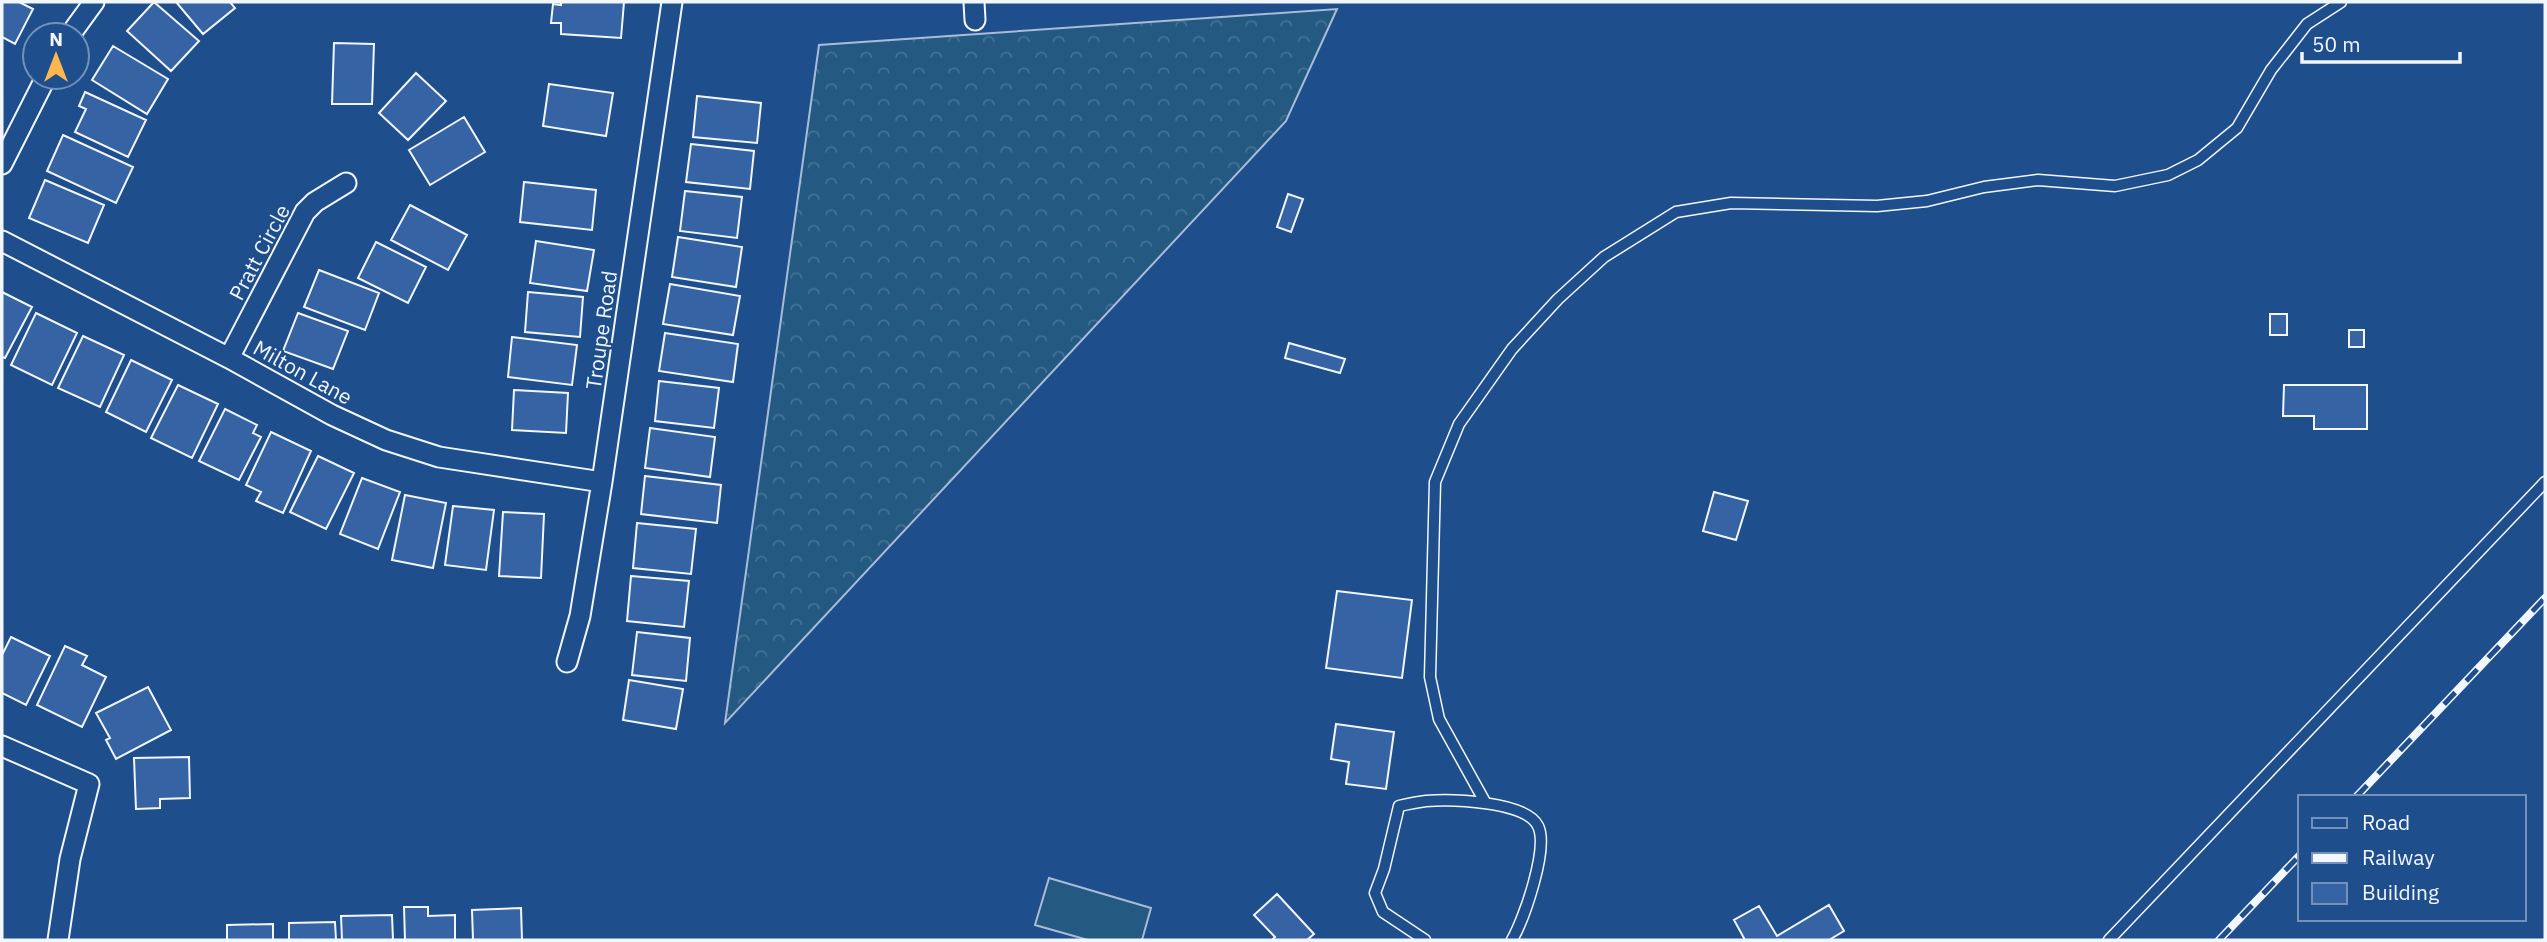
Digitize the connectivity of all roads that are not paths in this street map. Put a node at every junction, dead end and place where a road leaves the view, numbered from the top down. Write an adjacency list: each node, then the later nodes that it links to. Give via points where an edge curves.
1 (94, 2): 4 (street)
2 (672, 2): 10 (street, Troupe Road)
3 (2341, 2): 14 (lane, via 2307,24 2237,128 2198,160 2168,175 2115,186 2038,180 1877,206 1731,202 1676,212 1604,257 1558,299 1512,349 1459,424 1435,482 1430,677 1439,719)
4 (80, 21)
5 (39, 91): 6 (street)
6 (2, 164)
7 (346, 183): 9 (street, Pratt Circle, via 305,212)
8 (2, 241): 9 (street, Milton Lane)
9 (229, 358): 10 (street, Milton Lane, via 332,415 411,450)
10 (602, 482): 12 (street, Troupe Road, via 580,616)
11 (2545, 482): 18 (lane)
12 (567, 662)
13 (2, 746): 15 (street, via 89,784 70,859)
14 (1485, 802): 16 (lane, via 1425,801 1399,806 1375,892 1383,912); 17 (lane, via 1528,814 1539,827 1541,858)
15 (58, 940)
16 (1425, 940)
17 (1512, 940)
18 (2109, 940)

